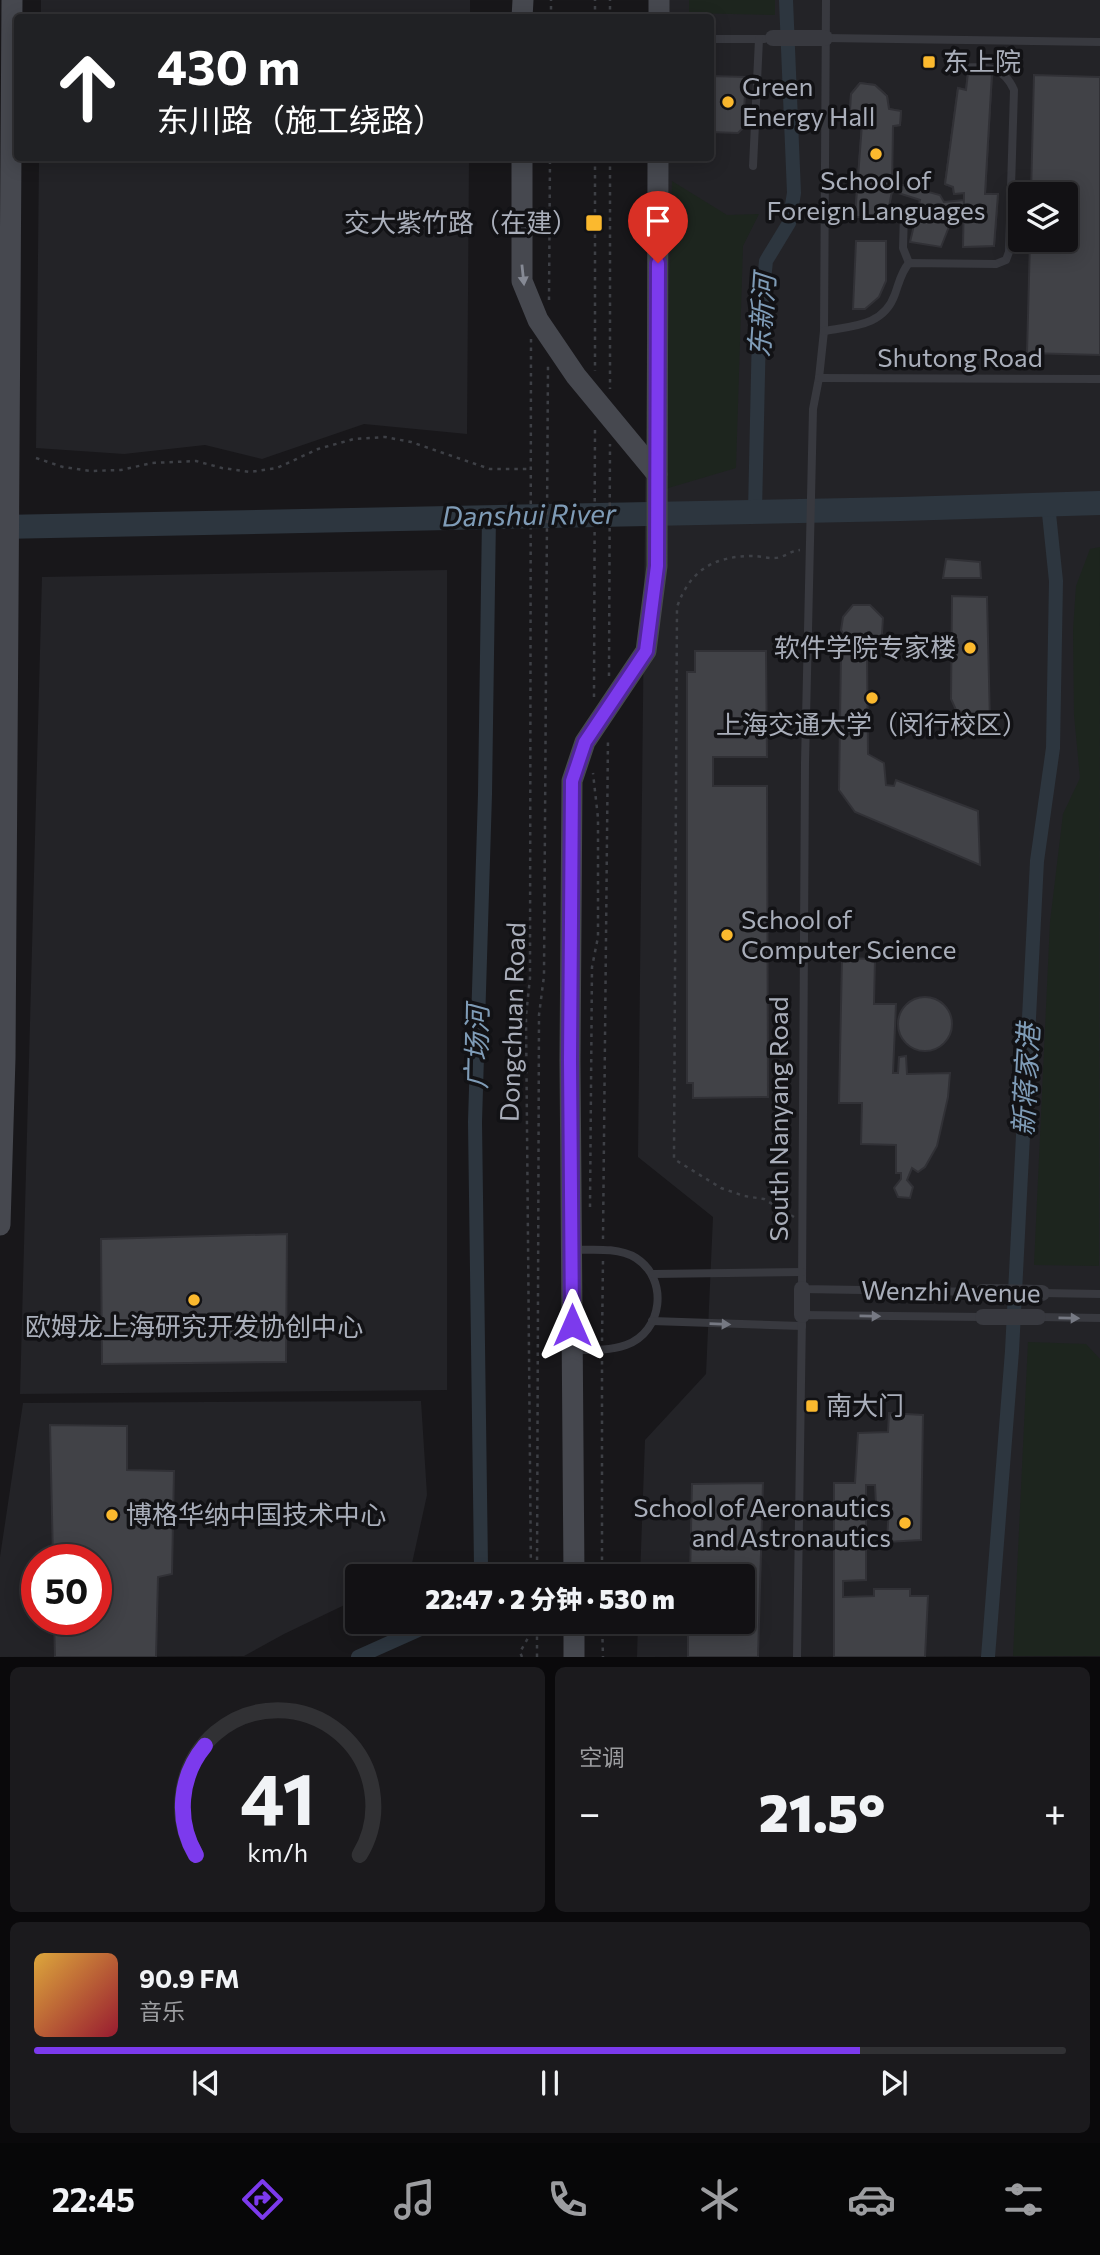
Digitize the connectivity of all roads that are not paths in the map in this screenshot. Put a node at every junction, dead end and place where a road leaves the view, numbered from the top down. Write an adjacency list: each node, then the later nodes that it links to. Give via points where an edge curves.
1 (12, 0): 17 (main road)
2 (826, 0): 4 (lane)
3 (766, 38): 4 (street); 5 (lane); 10 (lane)
4 (817, 38): 6 (lane); 13 (lane)
5 (714, 39)
6 (1100, 42)
7 (949, 68): 12 (lane, via 996,69 1014,90 1009,253 996,264)
8 (522, 161): 16 (main road, one-way to 16, via 522,281 538,320 576,376)
9 (658, 161): 16 (main road, Dongchuan Road)
10 (753, 166)
11 (904, 212): 12 (lane, via 903,248)
12 (909, 263): 13 (lane, via 887,311 857,327)
13 (824, 331): 14 (lane)
14 (819, 378): 15 (lane, Shutong Road); 20 (lane, South Nanyang Road, via 810,475)
15 (1100, 379)
16 (657, 474): 19 (main road, Dongchuan Road, via 657,566 646,651 601,703 572,781)
17 (1, 1133): 18 (main road)
18 (0, 1226)
19 (572, 1250): 21 (lane, via 635,1258); 31 (main road, Dongchuan Road)
20 (802, 1272): 21 (lane); 22 (lane, South Nanyang Road)
21 (653, 1274): 29 (lane, via 659,1291)
22 (802, 1289): 23 (lane, Wenzhi Avenue); 30 (street, South Nanyang Road)
23 (983, 1292): 24 (street, Wenzhi Avenue)
24 (1042, 1293): 25 (lane, Wenzhi Avenue)
25 (1100, 1294)
26 (983, 1317): 27 (street, Wenzhi Avenue); 30 (lane, Wenzhi Avenue, one-way to 26)
27 (1038, 1317): 28 (lane, Wenzhi Avenue, one-way to 28)
28 (1100, 1318)
29 (652, 1321): 30 (lane, Wenzhi Avenue, one-way to 30); 31 (lane, via 629,1344)
30 (802, 1321): 35 (lane, South Nanyang Road)
31 (573, 1350): 32 (main road, Dongchuan Road)
32 (573, 1564)
33 (574, 1634): 34 (main road)
34 (574, 1657)
35 (797, 1657)

